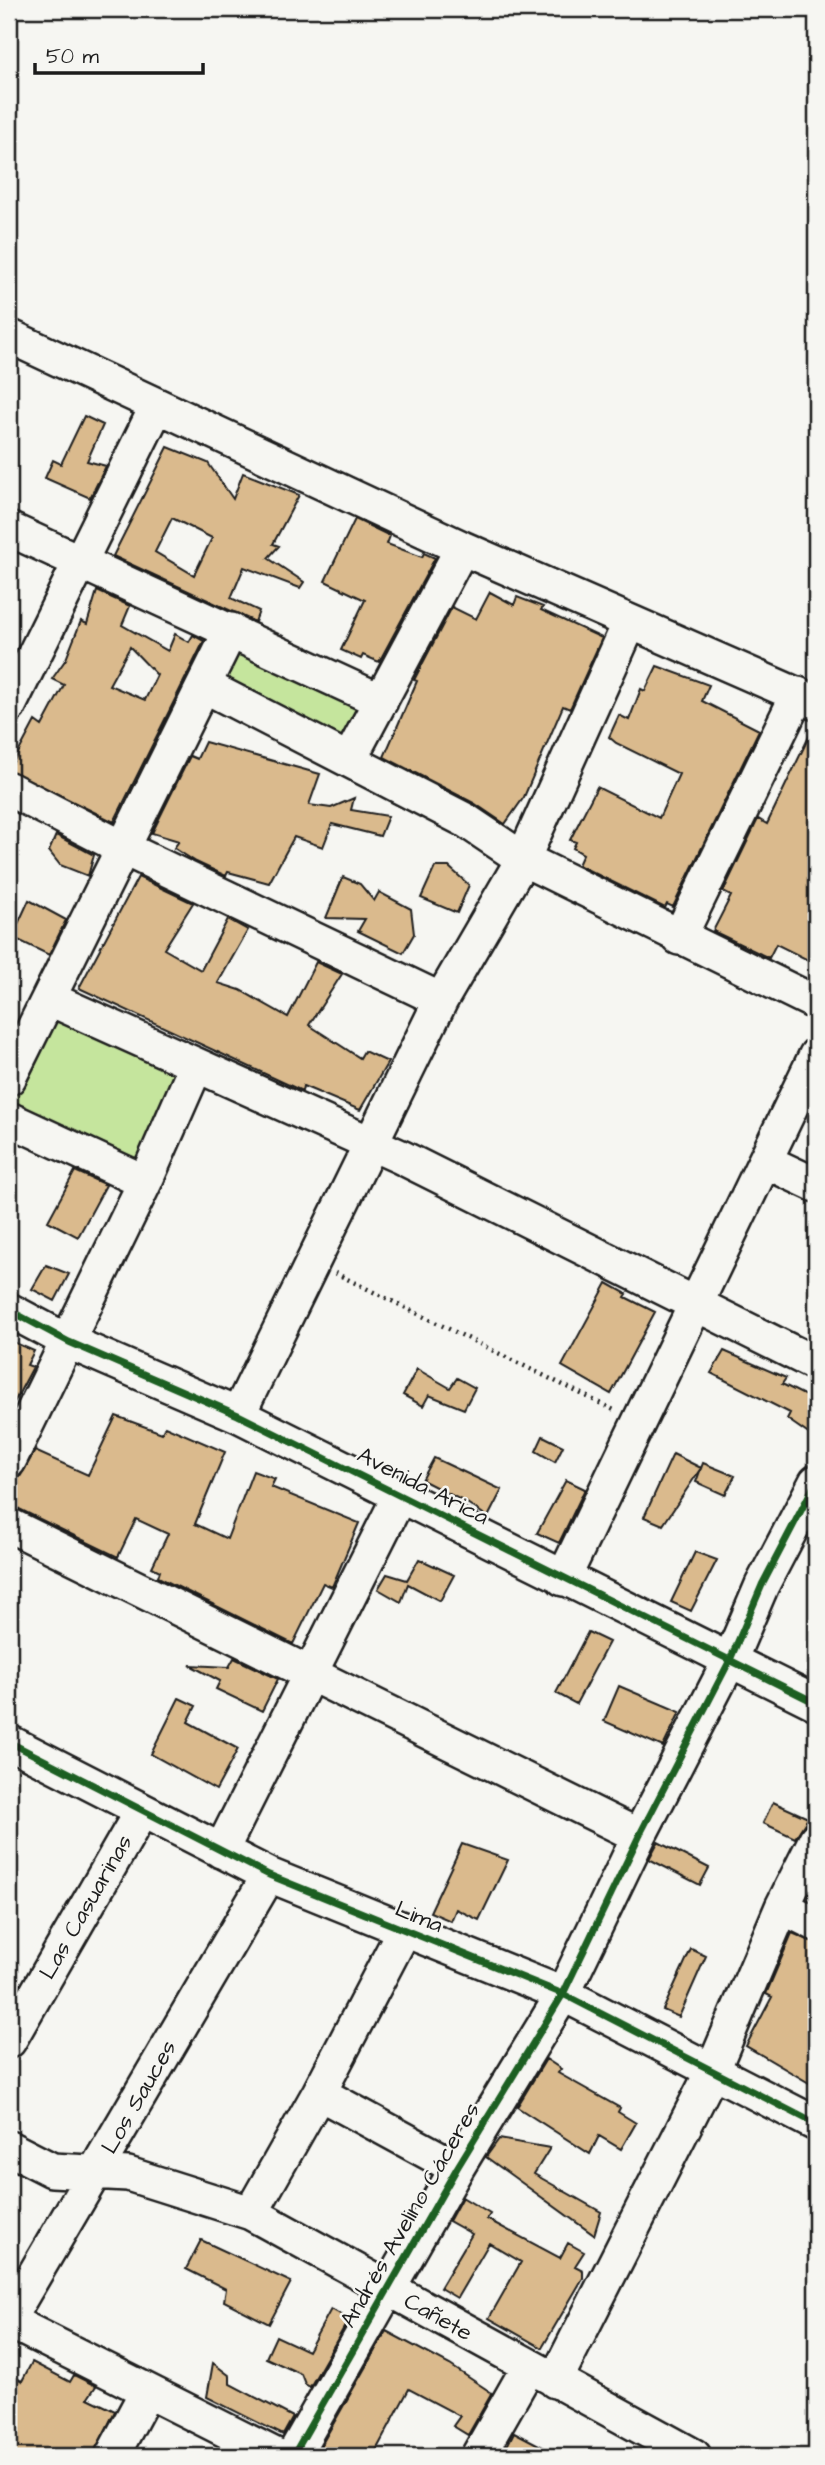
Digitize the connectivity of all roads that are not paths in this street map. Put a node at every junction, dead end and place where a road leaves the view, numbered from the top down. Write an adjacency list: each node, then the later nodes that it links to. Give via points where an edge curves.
1 (9, 336): 2 (street)
2 (157, 406): 4 (street); 5 (street)
3 (9, 528): 5 (street)
4 (462, 548): 6 (street); 10 (street)
5 (80, 562): 7 (street); 11 (street)
6 (630, 622): 9 (street); 15 (street)
7 (231, 631): 8 (street); 10 (street)
8 (205, 686): 12 (street); 14 (street)
9 (807, 699): 16 (street)
10 (381, 701): 12 (street)
11 (9, 706)
12 (349, 760): 15 (street, via 465,820)
13 (9, 789): 14 (street)
14 (123, 848): 17 (street); 18 (street)
15 (523, 859): 16 (street); 18 (street)
16 (679, 938): 19 (street)
17 (50, 999): 21 (street); 22 (street)
18 (441, 1000): 24 (street)
19 (816, 1003)
20 (816, 1055): 25 (street)
21 (196, 1066): 24 (street); 26 (street)
22 (9, 1078)
23 (9, 1119): 26 (street)
24 (370, 1145): 28 (street); 32 (street)
25 (766, 1162): 27 (street); 28 (street)
26 (145, 1182): 30 (street)
27 (816, 1185)
28 (696, 1304): 31 (street); 37 (street)
29 (9, 1310): 30 (street, Avenida Arica)
30 (69, 1342): 32 (street, Avenida Arica); 33 (street)
31 (816, 1364)
32 (238, 1415): 34 (street, Avenida Arica)
33 (9, 1461)
34 (400, 1495): 37 (street, Avenida Arica); 39 (street)
35 (812, 1498): 38 (street, Andrés Avelino Cáceres, via 762,1585)
36 (9, 1525): 39 (street)
37 (563, 1579): 38 (street, Avenida Arica)
38 (730, 1660): 40 (street, Avenida Arica); 43 (street, Andrés Avelino Cáceres)
39 (310, 1674): 43 (street); 45 (street)
40 (816, 1703)
41 (9, 1742): 42 (street, Lima)
42 (142, 1810): 45 (street, Lima); 51 (street, Las Casuarinas)
43 (639, 1836): 50 (street, Andrés Avelino Cáceres)
44 (816, 1839): 47 (street)
45 (221, 1850): 46 (street, Lima)
46 (269, 1875): 49 (street, Lima); 57 (street, Los Sauces)
47 (782, 1907): 48 (street); 52 (street)
48 (816, 1924)
49 (403, 1932): 50 (street, Lima); 53 (street)
50 (563, 1994): 52 (street, Lima); 56 (street, Andrés Avelino Cáceres)
51 (9, 2040)
52 (712, 2072): 54 (street, Lima); 61 (street)
53 (319, 2093): 56 (street); 58 (street)
54 (816, 2124)
55 (9, 2148): 57 (street, Cañete, via 52,2170)
56 (457, 2168): 59 (street, Andrés Avelino Cáceres)
57 (96, 2172): 58 (street, Cañete, via 128,2174); 60 (street, Los Sauces)
58 (251, 2213): 59 (street, Cañete)
59 (388, 2289): 61 (street, Cañete); 65 (street, Andrés Avelino Cáceres)
60 (9, 2320): 62 (street)
61 (542, 2374): 66 (street); 67 (street, Cañete)
62 (147, 2392): 63 (street); 64 (street)
63 (112, 2456)
64 (277, 2456)
65 (293, 2456)
66 (478, 2456)
67 (694, 2456)

